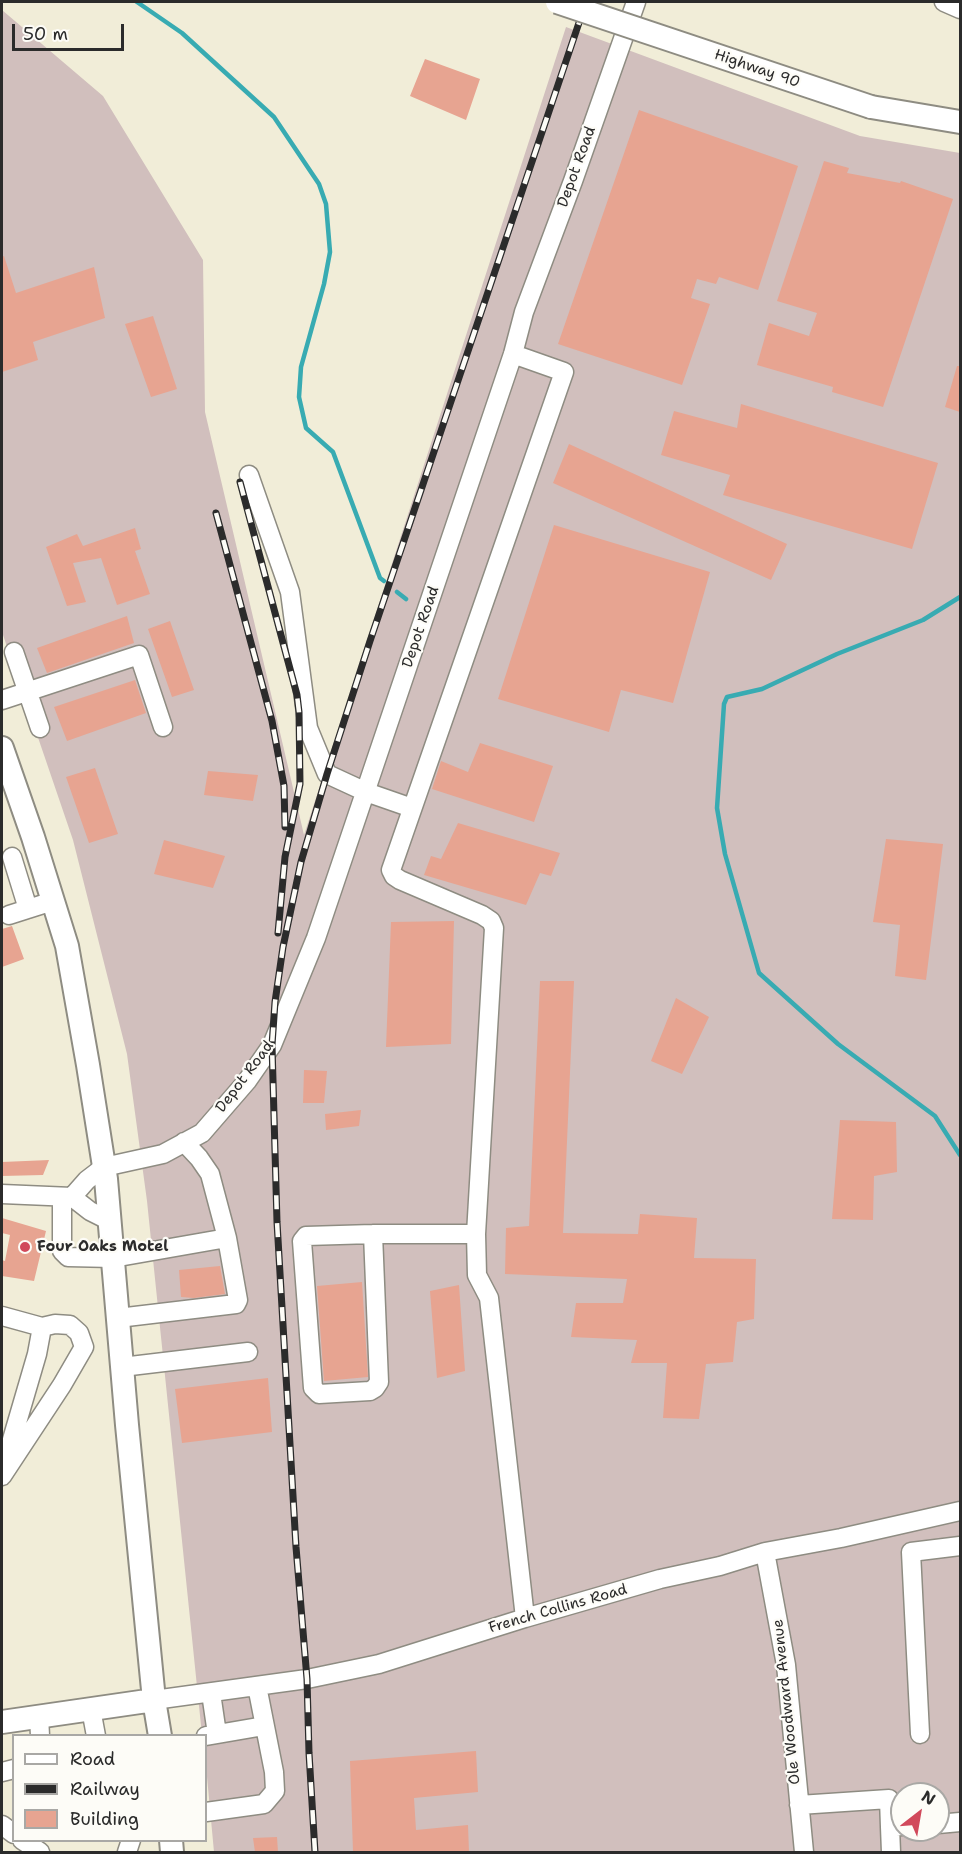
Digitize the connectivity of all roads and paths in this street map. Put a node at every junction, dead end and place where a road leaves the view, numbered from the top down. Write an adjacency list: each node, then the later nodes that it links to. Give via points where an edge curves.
1 (557, 2): 5 (main road, Highway 90, bridge, via 871,107)
2 (636, 2): 6 (street, Depot Road, via 524,312)
3 (944, 2): 4 (street)
4 (960, 9)
5 (960, 122)
6 (513, 354): 14 (street, Depot Road); 15 (street, via 564,372)
7 (249, 475): 14 (street, via 290,592 308,728 327,774)
8 (14, 652): 9 (street)
9 (27, 692): 10 (street); 11 (street, via 139,655); 12 (street)
10 (2, 700)
11 (163, 727)
12 (40, 728)
13 (2, 748): 16 (main road)
14 (366, 792): 15 (street); 21 (street, Depot Road, via 316,938 272,1045 202,1133)
15 (412, 808): 27 (street, via 392,870 394,876 482,915 494,928)
16 (36, 847): 17 (street); 18 (main road)
17 (7, 859): 19 (street)
18 (53, 901): 19 (street); 22 (main road, via 67,946)
19 (28, 909): 20 (street)
20 (9, 915)
21 (184, 1142): 22 (street, Depot Road, via 163,1154); 28 (street, via 210,1174)
22 (104, 1167): 24 (street); 25 (main road)
23 (2, 1194): 24 (street)
24 (67, 1197): 25 (street); 29 (street, via 62,1251 76,1259)
25 (110, 1221): 29 (main road)
26 (373, 1234): 26 (street, via 380,1382 369,1391 319,1394 311,1379 302,1241 306,1236); 27 (street)
27 (476, 1234): 39 (street, via 477,1275 489,1298)
28 (227, 1238): 29 (street); 31 (street, via 236,1304)
29 (113, 1258): 31 (main road)
30 (2, 1316): 32 (street)
31 (118, 1318): 34 (main road)
32 (42, 1327): 35 (street); 35 (street, via 70,1325 79,1333 84,1347)
33 (248, 1352): 34 (street)
34 (122, 1366): 42 (main road)
35 (5, 1470)
36 (960, 1511): 38 (street, French Collins Road)
37 (960, 1546): 49 (street, via 911,1552)
38 (765, 1552): 39 (street, French Collins Road); 52 (street, Ole Woodward Avenue, via 786,1665)
39 (525, 1618): 40 (street, French Collins Road, via 379,1664)
40 (257, 1686): 41 (street, French Collins Road); 46 (street)
41 (211, 1693): 42 (street, French Collins Road); 50 (street)
42 (154, 1700): 43 (main road); 48 (main road)
43 (91, 1709): 45 (main road); 47 (street)
44 (2, 1722): 45 (main road)
45 (39, 1726)
46 (264, 1726): 50 (street); 53 (street, via 274,1791 264,1804)
47 (96, 1734)
48 (160, 1734)
49 (920, 1734)
50 (212, 1735)
51 (890, 1803): 52 (street, via 889,1799)
52 (799, 1805): 56 (street, Ole Woodward Avenue)
53 (207, 1812)
54 (25, 1842): 55 (street)
55 (40, 1852)
56 (804, 1852)

